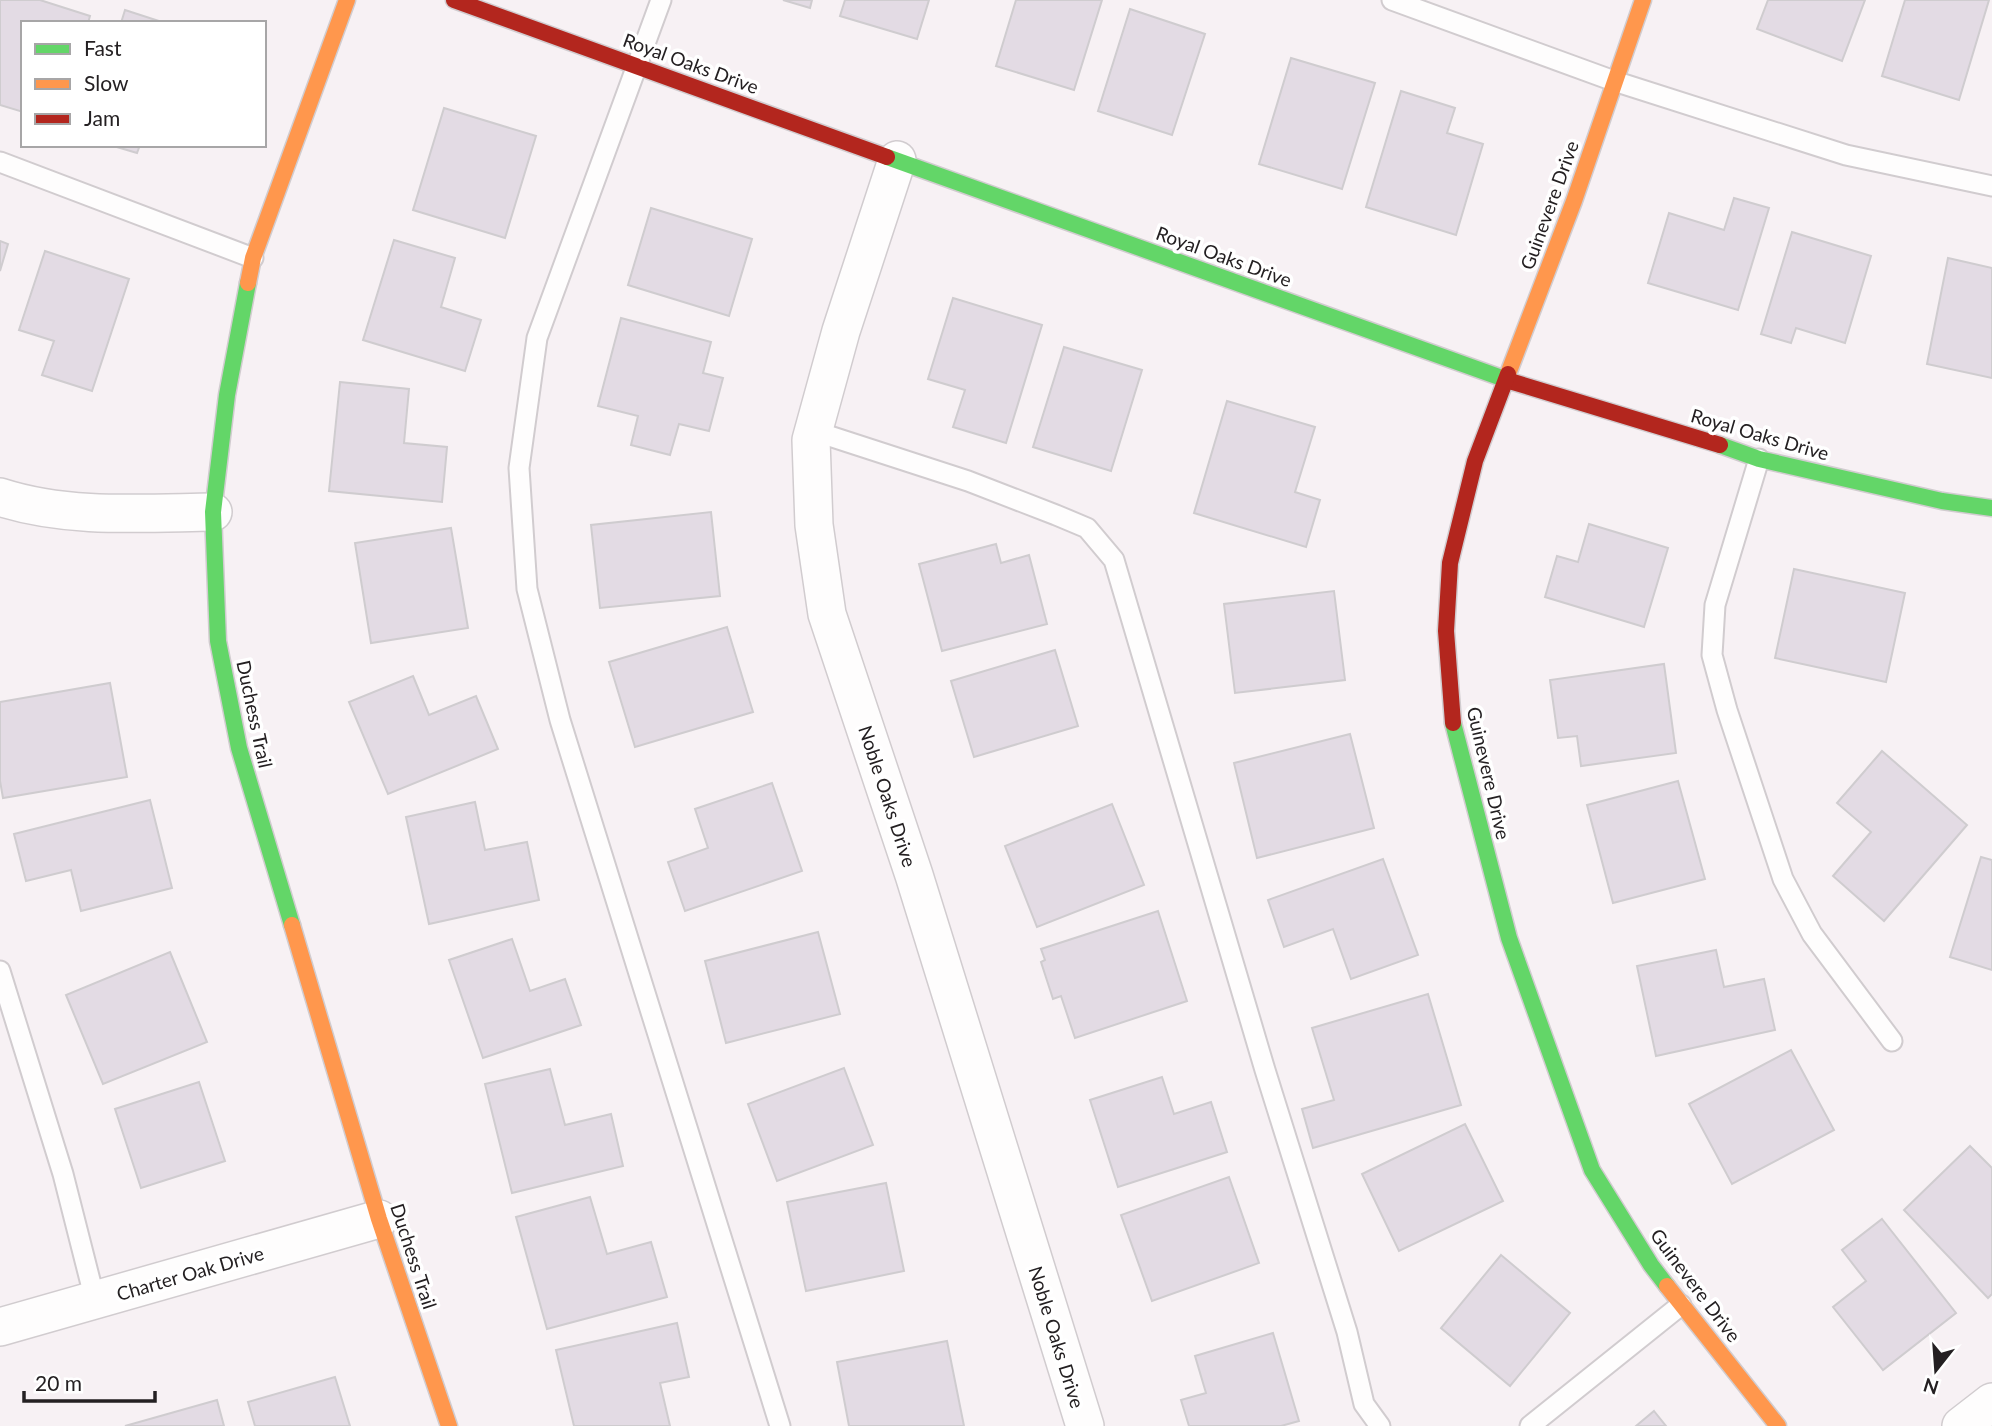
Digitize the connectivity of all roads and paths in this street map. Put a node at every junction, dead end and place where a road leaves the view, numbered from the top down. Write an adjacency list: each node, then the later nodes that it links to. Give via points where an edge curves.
1 (347, 0): 11 (street, Duchess Trail)
2 (454, 0): 6 (street, Royal Oaks Drive)
3 (661, 0): 6 (lane)
4 (1392, 0): 7 (lane)
5 (1643, 0): 7 (street, Guinevere Drive)
6 (638, 66): 8 (street, Royal Oaks Drive); 26 (lane, via 537,338 519,468 527,589 560,720)
7 (1614, 81): 10 (lane, via 1846,155); 12 (street, Guinevere Drive)
8 (898, 160): 12 (street, Royal Oaks Drive); 13 (street, Noble Oaks Drive, via 841,331)
9 (0, 162): 11 (lane)
10 (1992, 186)
11 (253, 258): 17 (street, Duchess Trail)
12 (1506, 380): 14 (street, Royal Oaks Drive); 22 (street, Guinevere Drive, via 1475,461 1450,563 1446,631 1452,720 1508,938 1592,1170)
13 (814, 431): 27 (street, Noble Oaks Drive, via 814,525 827,614 914,875); 28 (lane, via 968,481 1087,528 1114,560 1347,1332 1364,1404)
14 (1759, 459): 16 (street, Royal Oaks Drive); 19 (lane, via 1715,605 1712,655 1783,879 1812,934)
15 (0, 496): 17 (street, via 99,514)
16 (1992, 508)
17 (213, 512): 20 (street, Duchess Trail, via 218,641 239,748)
18 (0, 971): 21 (lane, via 63,1174)
19 (1892, 1041)
20 (379, 1219): 21 (street, Charter Oak Drive); 25 (street, Duchess Trail)
21 (95, 1300): 23 (street, Charter Oak Drive)
22 (1681, 1304): 29 (lane); 30 (street, Guinevere Drive)
23 (0, 1328)
24 (1992, 1402): 31 (street)
25 (449, 1426)
26 (780, 1426)
27 (1085, 1426)
28 (1380, 1426)
29 (1531, 1426)
30 (1778, 1426)
31 (1961, 1426)

